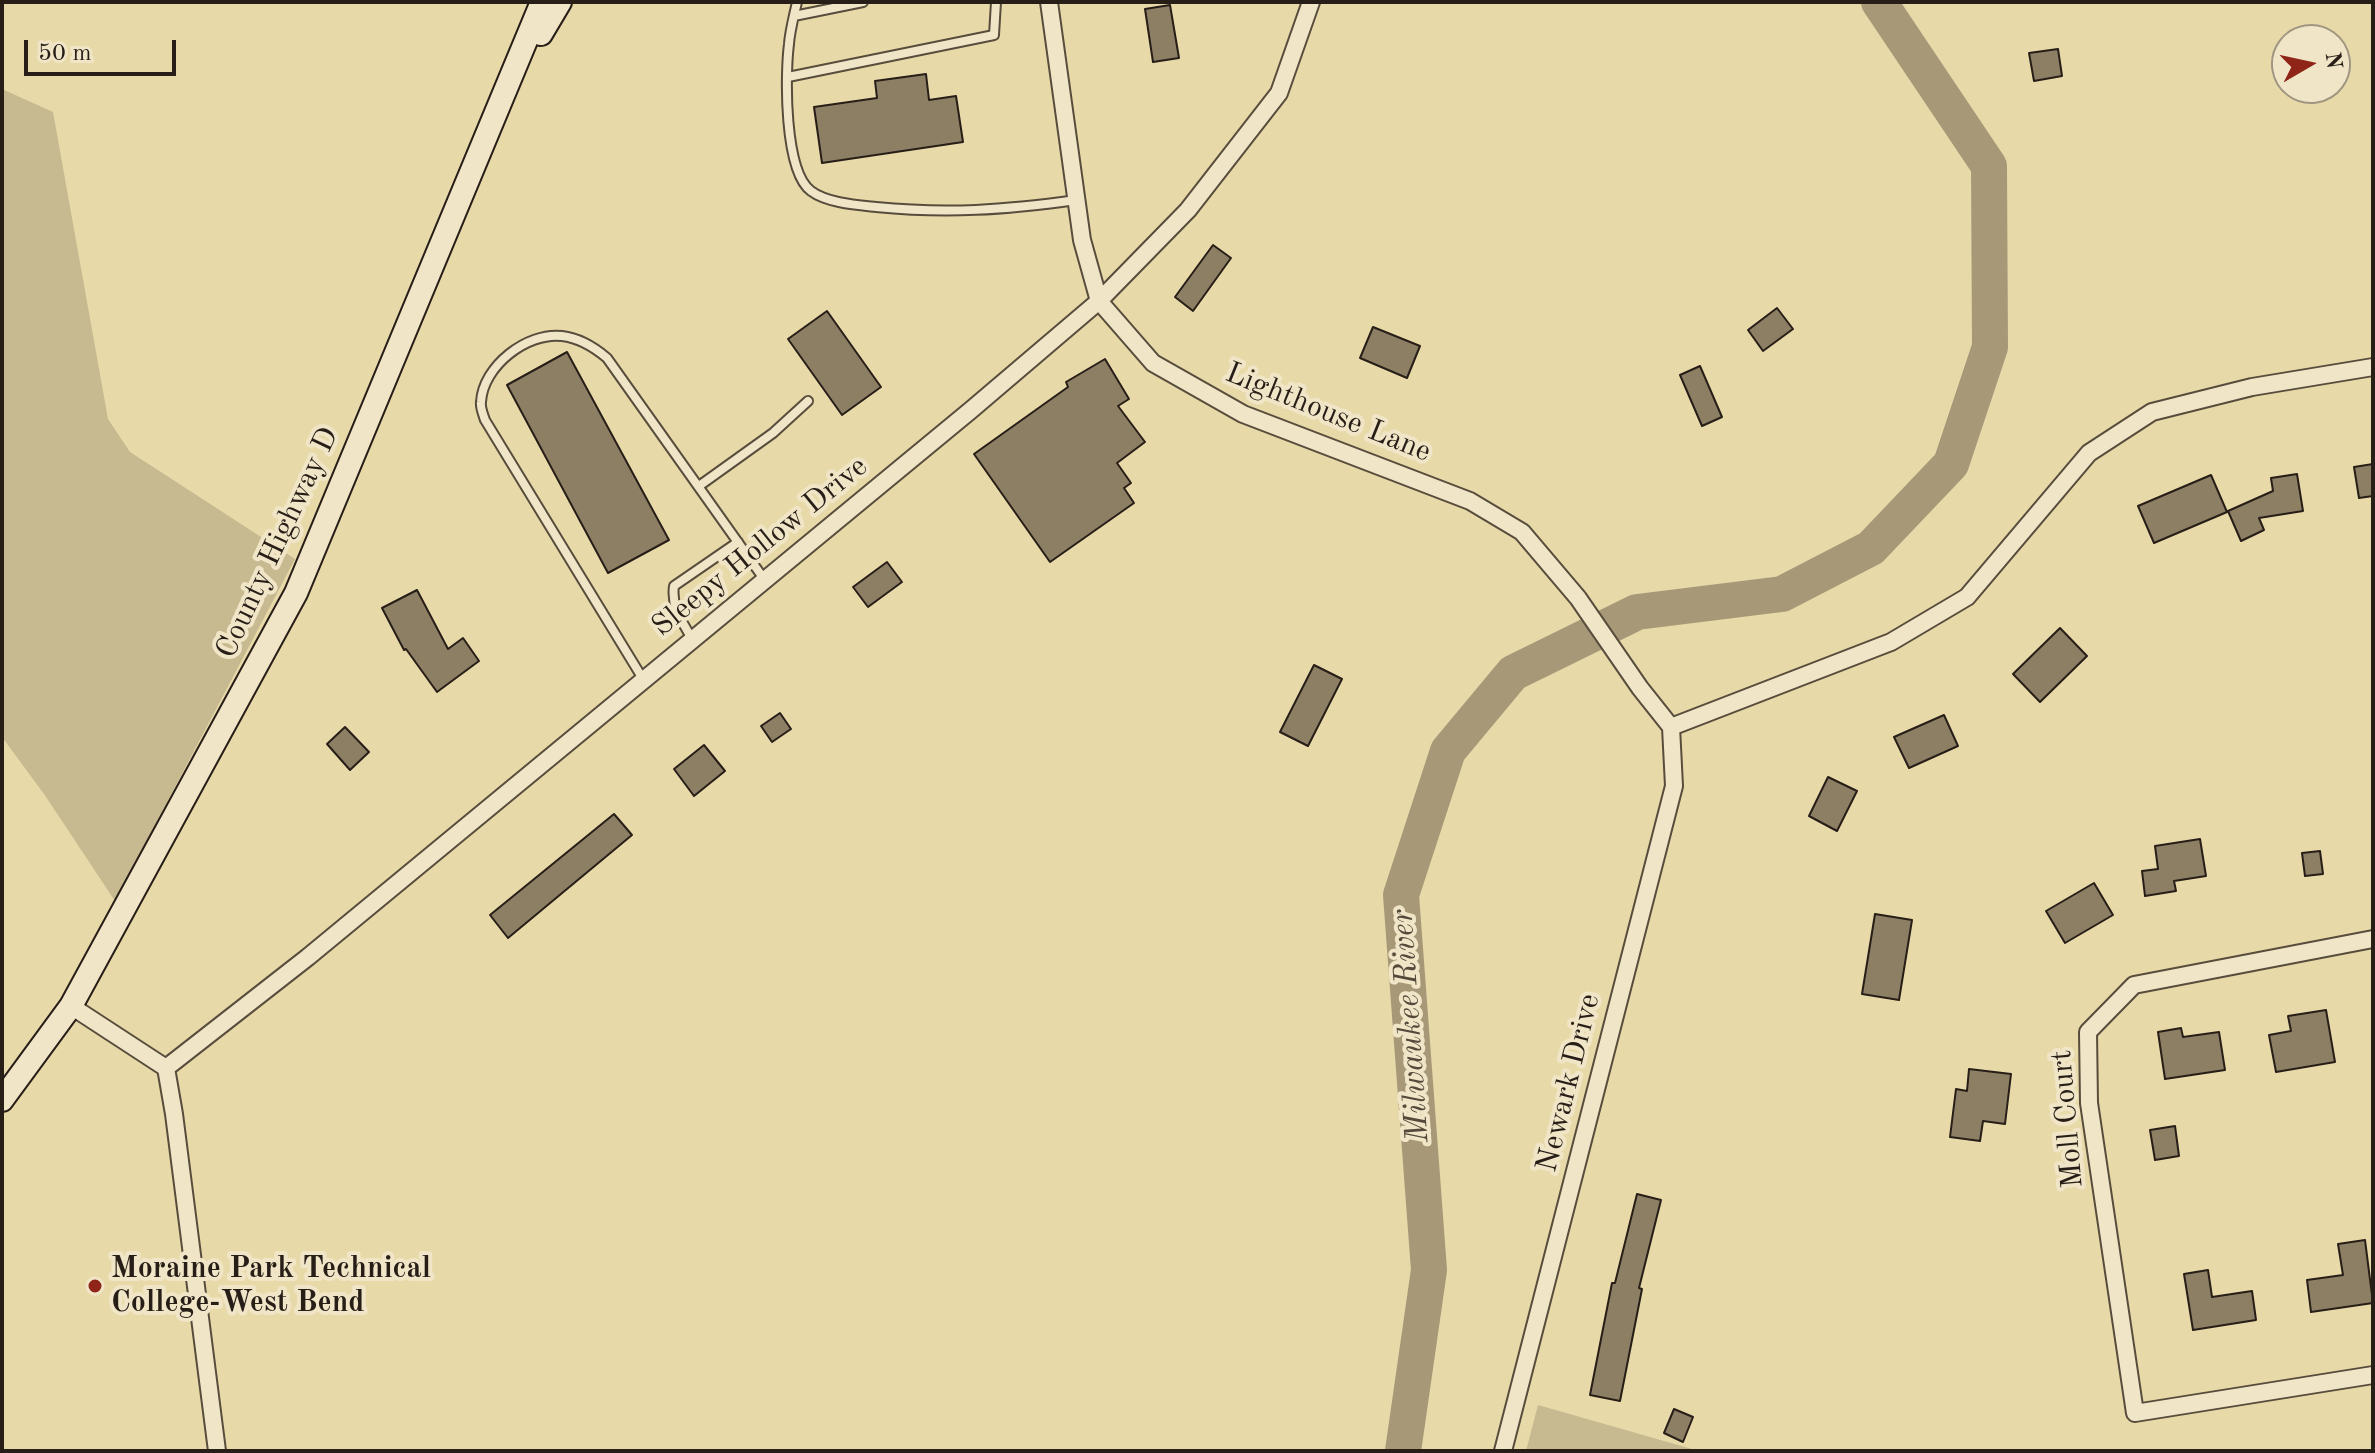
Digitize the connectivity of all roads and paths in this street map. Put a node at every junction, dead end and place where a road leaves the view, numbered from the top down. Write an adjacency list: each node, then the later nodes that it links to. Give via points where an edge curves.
1 (542, 2): 10 (main road, County Highway D)
2 (560, 2): 10 (main road, County Highway D)
3 (797, 2): 8 (lane)
4 (863, 2): 8 (lane)
5 (996, 2): 9 (lane, via 994,35)
6 (1049, 2): 11 (street, Lighthouse Lane)
7 (1311, 2): 12 (street, Sleepy Hollow Drive, via 1279,93 1188,210)
8 (794, 16): 9 (lane)
9 (788, 77): 11 (lane, via 796,168 810,191 846,204 931,212)
10 (508, 90): 22 (main road, County Highway D, via 296,593)
11 (1077, 200): 12 (street, Lighthouse Lane)
12 (1099, 301): 17 (street, Sleepy Hollow Drive); 20 (street, Lighthouse Lane, via 1153,363 1209,396 1243,414 1470,501 1522,532 1578,598)
13 (2373, 367): 20 (street, via 2252,387 2152,412 2089,453 1967,597 1891,642)
14 (808, 401): 15 (lane)
15 (699, 486): 16 (lane); 19 (lane, via 607,358 590,344 561,335 536,339 510,351 486,381 480,404 485,420)
16 (738, 542): 17 (lane); 18 (lane, via 674,586 675,608)
17 (764, 579): 18 (street, Sleepy Hollow Drive)
18 (692, 639): 19 (street, Sleepy Hollow Drive)
19 (643, 679): 23 (street, Sleepy Hollow Drive)
20 (1671, 727): 27 (street, Newark Drive, via 1674,786)
21 (2373, 939): 25 (street, Moll Court, via 2134,985 2088,1032 2089,1103 2135,1413)
22 (71, 1006): 23 (street); 24 (main road, County Highway D)
23 (166, 1068): 26 (street)
24 (2, 1100)
25 (2373, 1375)
26 (217, 1451)
27 (1503, 1451)

